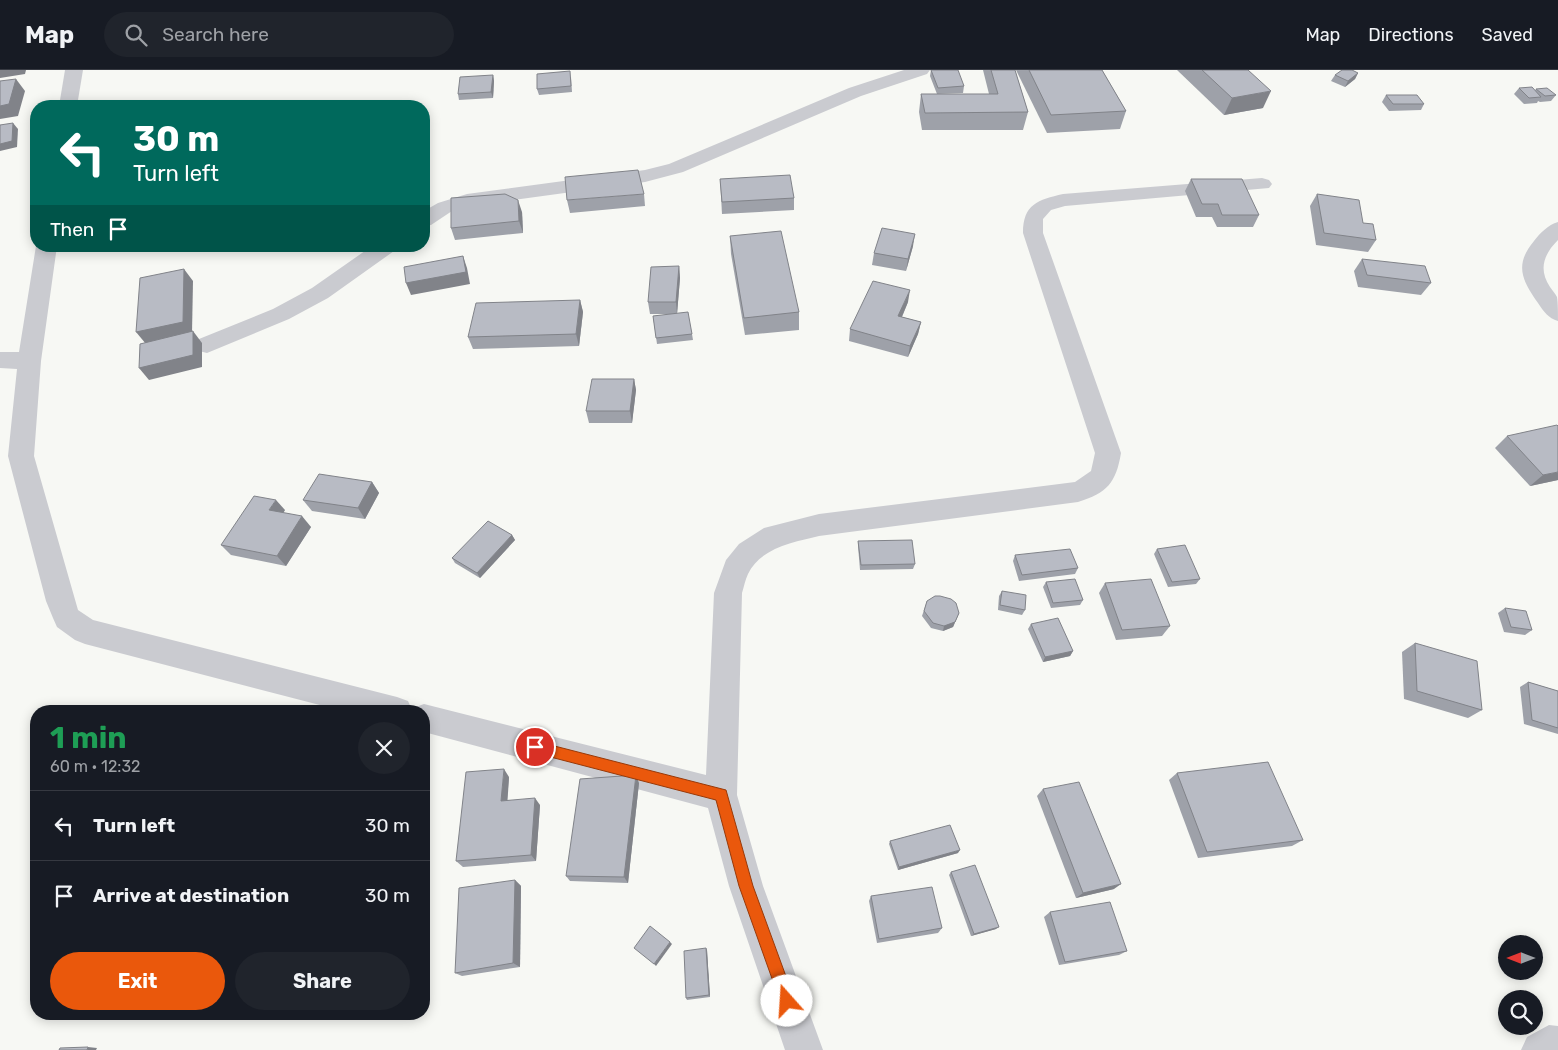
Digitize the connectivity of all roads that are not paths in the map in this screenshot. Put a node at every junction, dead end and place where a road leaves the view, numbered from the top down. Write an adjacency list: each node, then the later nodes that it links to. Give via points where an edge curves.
1 (74, 70): 3 (street)
2 (921, 70): 5 (street, via 855,92 676,168 645,176 467,200)
3 (69, 100)
4 (1262, 184): 15 (street, via 1063,200 1044,206 1033,218 1033,233 1108,453 1104,475 1091,487 1078,492 819,525 774,536 749,552 736,568 728,593)
5 (430, 216)
6 (1558, 229): 9 (street, via 1543,242 1533,259 1532,276)
7 (46, 252): 12 (street)
8 (379, 252): 10 (street, via 320,294)
9 (1558, 313)
10 (207, 345)
11 (0, 360): 12 (street)
12 (29, 361): 13 (street, via 21,456 67,618 85,631)
13 (374, 705)
14 (430, 720): 15 (street)
15 (721, 794): 17 (street, via 746,886)
16 (1558, 1045): 18 (street, via 1549,1044)
17 (804, 1050)
18 (1540, 1050)

